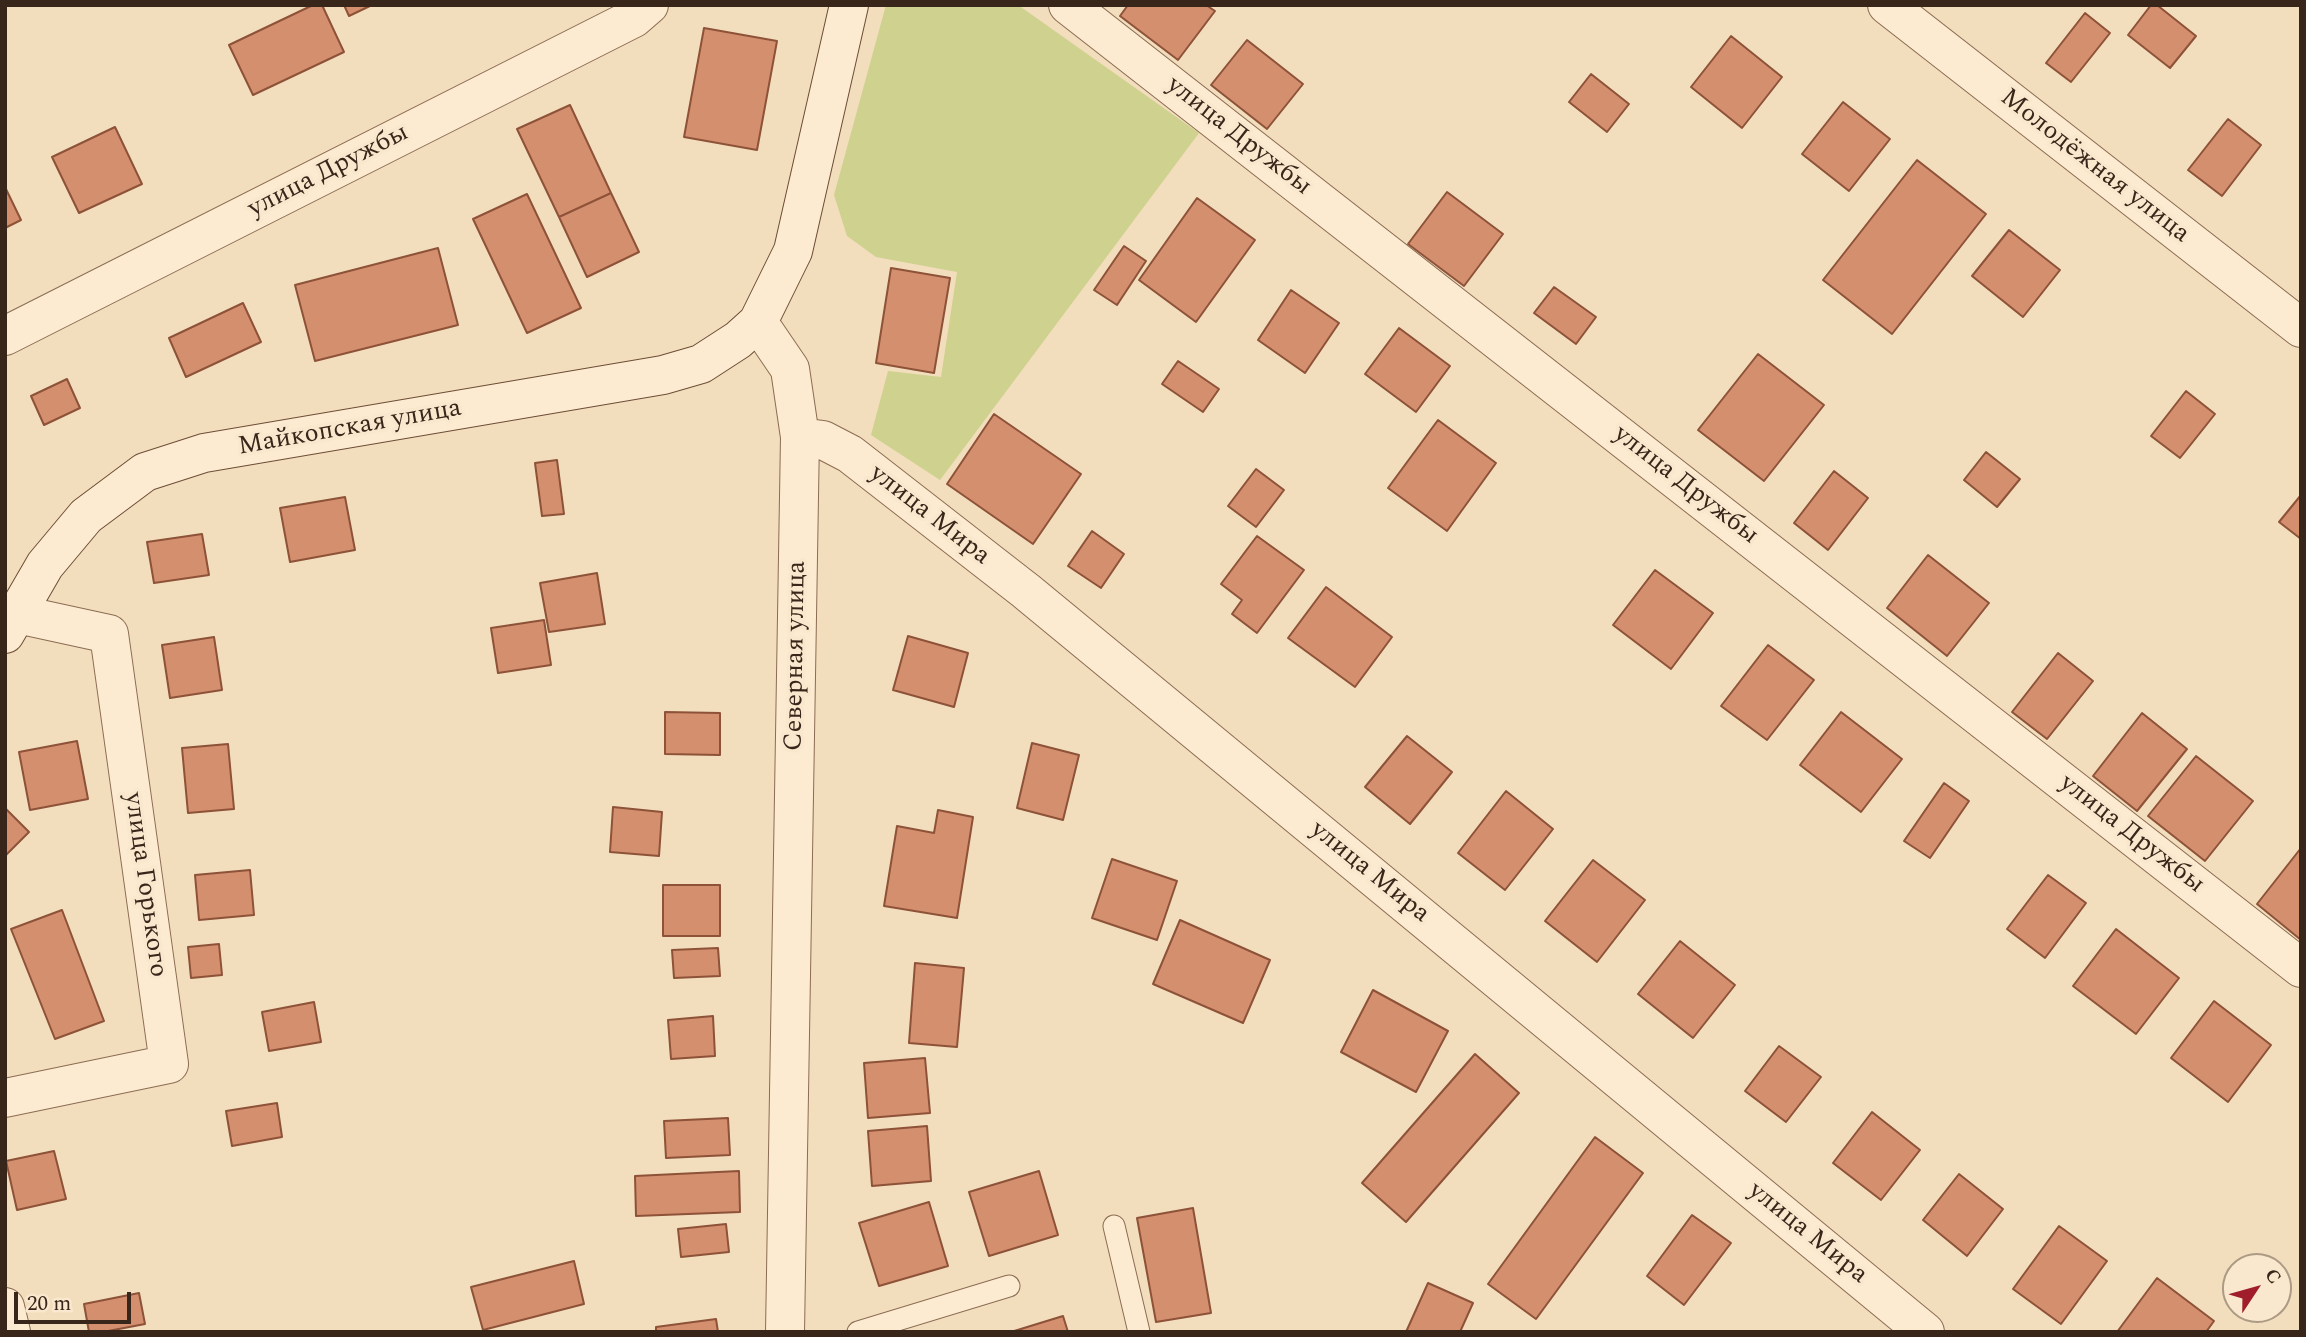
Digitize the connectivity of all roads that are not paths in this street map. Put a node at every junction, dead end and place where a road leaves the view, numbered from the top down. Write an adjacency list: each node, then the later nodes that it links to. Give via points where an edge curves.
1 (649, 5): 7 (street, улица Дружбы, via 635,18)
2 (849, 5): 5 (street, via 793,251)
3 (1068, 5): 10 (street, улица Дружбы)
4 (1887, 5): 6 (street, Молодёжная улица)
5 (758, 321): 8 (street, Северная улица, via 790,369); 9 (street, Майкопская улица, via 701,364 663,375 204,453 145,472 86,516 45,565)
6 (2301, 328)
7 (5, 335)
8 (800, 437): 16 (street, Северная улица); 19 (street, улица Мира, via 824,440 850,454 1026,591)
9 (11, 624): 11 (street, улица Горького, via 109,635 169,1064)
10 (2301, 968)
11 (5, 1098)
12 (1114, 1226): 18 (lane)
13 (1009, 1286): 17 (lane)
14 (5, 1307): 15 (street)
15 (11, 1332)
16 (785, 1332)
17 (858, 1332)
18 (1139, 1332)
19 (1925, 1332)

